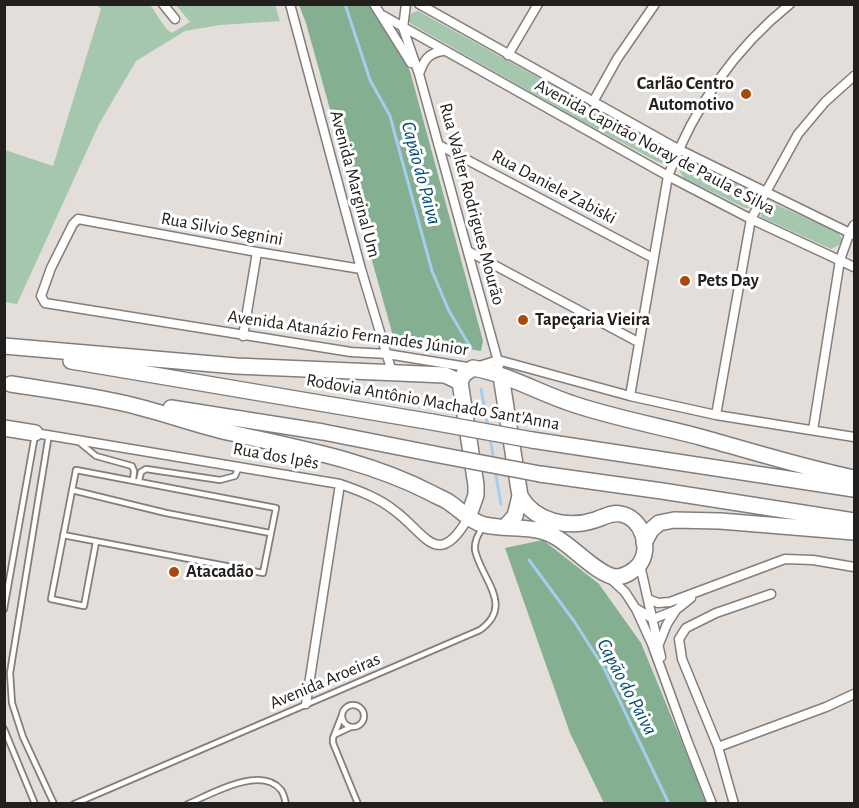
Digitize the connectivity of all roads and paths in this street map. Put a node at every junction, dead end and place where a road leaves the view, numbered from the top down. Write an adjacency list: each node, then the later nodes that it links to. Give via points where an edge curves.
1 (163, 4): 10 (street)
2 (290, 4): 28 (street, Avenida Marginal Um)
3 (374, 4): 9 (street, Rua Walter Rodrigues Mourão)
4 (406, 4): 11 (street, Rua Walter Rodrigues Mourão)
5 (419, 4): 13 (street, Avenida Capitão Noray de Paula e Silva)
6 (538, 4): 13 (street)
7 (655, 4): 16 (street)
8 (790, 4): 18 (street, via 752,38 714,83)
9 (381, 15): 11 (street, Avenida Capitão Noray de Paula e Silva); 14 (street, Rua Walter Rodrigues Mourão)
10 (175, 19)
11 (403, 28): 12 (street, Avenida Capitão Noray de Paula e Silva); 14 (street, Rua Walter Rodrigues Mourão)
12 (443, 51): 14 (street, via 428,56); 19 (street, Avenida Capitão Noray de Paula e Silva)
13 (508, 55): 16 (street, Avenida Capitão Noray de Paula e Silva)
14 (419, 75): 17 (street, Rua Walter Rodrigues Mourão)
15 (855, 76): 20 (street, via 825,102 798,134)
16 (593, 102): 18 (street, Avenida Capitão Noray de Paula e Silva)
17 (439, 145): 23 (street, Rua Walter Rodrigues Mourão); 25 (street, Rua Daniele Zabiski)
18 (678, 149): 19 (street); 20 (street, Avenida Capitão Noray de Paula e Silva)
19 (668, 176): 21 (street, Avenida Capitão Noray de Paula e Silva); 25 (street)
20 (765, 192): 21 (street); 22 (street, Avenida Capitão Noray de Paula e Silva)
21 (751, 219): 26 (street, Avenida Capitão Noray de Paula e Silva); 41 (street)
22 (853, 231): 26 (street)
23 (468, 251): 31 (street); 34 (street, Rua Walter Rodrigues Mourão)
24 (257, 252): 28 (street, Rua Silvio Segnini); 29 (street, Rua Silvio Segnini, via 78,219 51,267 41,296); 30 (street)
25 (653, 258): 31 (street)
26 (840, 260): 27 (street, Avenida Capitão Noray de Paula e Silva); 43 (street)
27 (855, 267)
28 (361, 269): 33 (street, Avenida Marginal Um)
29 (45, 303): 30 (street, Avenida Atanázio Fernandes Júnior)
30 (243, 336): 33 (street, Avenida Atanázio Fernandes Júnior)
31 (638, 342): 40 (street)
32 (4, 348): 36 (highway, via 236,366); 52 (highway, Rodovia Antônio Machado Sant'Anna, bridge, via 532,440)
33 (387, 354): 35 (street, Avenida Atanázio Fernandes Júnior); 36 (street, Avenida Marginal Um)
34 (498, 360): 35 (street, Avenida Atanázio Fernandes Júnior); 37 (street, Rua Walter Rodrigues Mourão); 40 (street)
35 (472, 368): 37 (highway); 38 (highway)
36 (392, 372): 38 (highway, via 445,375)
37 (501, 376): 48 (highway, via 577,406); 54 (highway)
38 (460, 382): 55 (highway, via 476,484)
39 (8, 383): 55 (highway, via 126,404 332,455 425,490); 56 (highway, bridge, via 323,432 540,474)
40 (630, 396): 41 (street)
41 (716, 415): 43 (street)
42 (4, 428): 44 (highway)
43 (813, 430): 45 (street)
44 (42, 433): 46 (street, Rua dos Ipês); 70 (lane); 84 (lane, via 10,673 12,703 23,737)
45 (855, 437)
46 (75, 438): 47 (street, Rua dos Ipês); 49 (lane, via 96,456 132,466)
47 (239, 467): 50 (lane, via 235,476 220,480 146,469); 51 (street, Rua dos Ipês)
48 (855, 478)
49 (133, 480): 50 (lane); 53 (lane, via 76,470)
50 (139, 481): 60 (lane, via 276,508)
51 (340, 484): 55 (street, Rua dos Ipês, via 386,504 429,543 447,543); 77 (street)
52 (855, 489)
53 (72, 490): 60 (lane); 61 (lane)
54 (520, 496): 58 (highway, via 515,516); 63 (highway, via 530,510 556,523 586,522 613,513 628,516 641,528)
55 (468, 518): 57 (highway)
56 (855, 521)
57 (483, 525): 58 (highway); 77 (lane, Avenida Aroeiras, via 475,549 496,599 495,611 485,626)
58 (505, 527): 66 (highway, via 551,534)
59 (855, 532): 63 (highway, via 674,520 651,530)
60 (270, 533): 62 (lane, via 263,573)
61 (63, 536): 62 (lane); 62 (lane, via 51,599 84,606)
62 (96, 542)
63 (644, 543): 64 (highway)
64 (640, 565): 66 (highway, via 624,576); 69 (street)
65 (855, 567): 67 (street, via 785,559)
66 (605, 574): 71 (street, via 625,592)
67 (698, 593): 69 (street, via 670,602); 72 (street)
68 (771, 594): 82 (street, via 716,613 686,628 679,639 682,659)
69 (648, 599): 73 (street)
70 (4, 609)
71 (636, 609): 73 (street); 75 (street)
72 (676, 610): 73 (street); 74 (street)
73 (653, 619): 74 (street)
74 (659, 644): 75 (street)
75 (662, 670): 89 (street)
76 (855, 694): 82 (street)
77 (306, 704): 85 (lane, Avenida Aroeiras)
78 (342, 715): 79 (lane, via 344,722); 79 (lane, via 350,705 360,708 363,718); 81 (lane)
79 (353, 726): 81 (lane)
80 (4, 729): 83 (lane)
81 (334, 735): 88 (lane, via 333,743)
82 (718, 747): 90 (street)
83 (35, 804)
84 (54, 804)
85 (74, 804)
86 (188, 804): 87 (lane, via 256,779 272,783 282,791)
87 (286, 804)
88 (358, 804)
89 (712, 804)
90 (734, 804)

